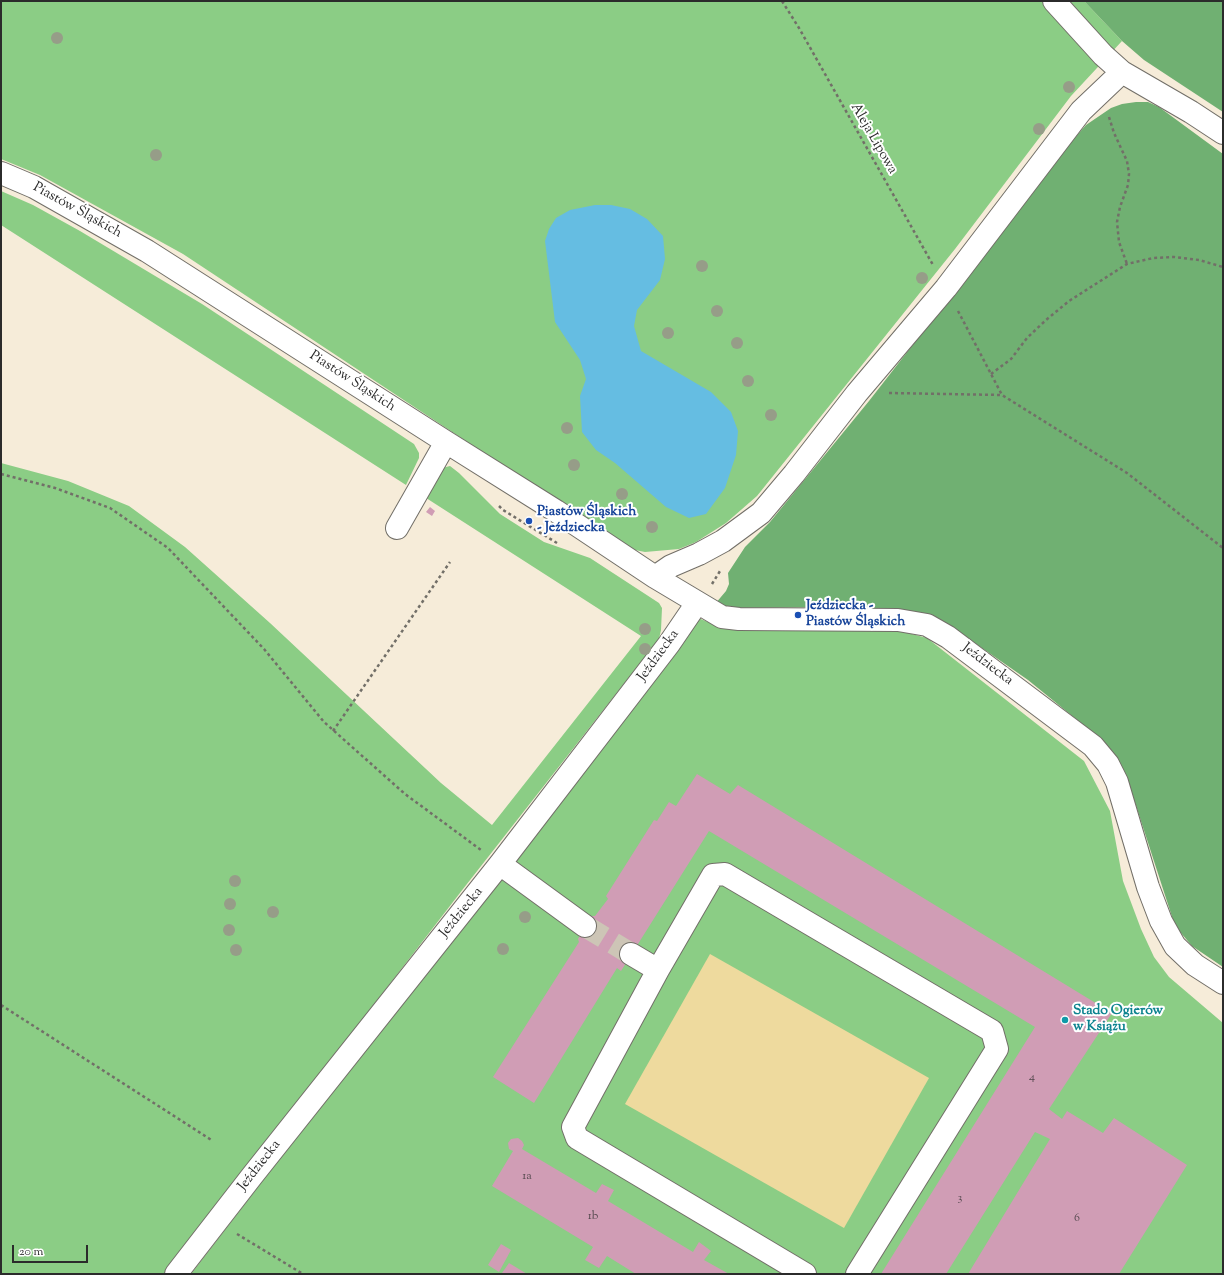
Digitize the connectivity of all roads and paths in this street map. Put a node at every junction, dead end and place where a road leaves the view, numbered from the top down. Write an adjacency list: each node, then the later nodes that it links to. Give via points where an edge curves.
1 (782, 1): 9 (path, Aleja Lipowa)
2 (1054, 1): 3 (street)
3 (1122, 72): 4 (street); 5 (street)
4 (1097, 95): 7 (path, via 1107,111 1127,161 1128,185 1117,222 1119,242); 9 (street, via 1056,143)
5 (1223, 133)
6 (1, 173): 13 (street, Piastów Śląskich, via 34,187 147,250)
7 (1127, 264): 8 (path, via 1153,258 1174,257 1199,260); 10 (path, via 1046,320 1027,338 1011,359)
8 (1223, 267)
9 (946, 288): 10 (path, Aleja Lipowa); 11 (street)
10 (991, 374): 12 (path, Aleja Lipowa)
11 (857, 393): 12 (path); 18 (street, via 761,514 723,542 671,566)
12 (1002, 395): 16 (path, via 1127,473)
13 (446, 442): 15 (street); 18 (street, Piastów Śląskich)
14 (1, 474): 20 (path, via 55,488 110,508 168,548 264,649)
15 (397, 528)
16 (1223, 548)
17 (450, 562): 20 (path)
18 (655, 577): 19 (street, Piastów Śląskich)
19 (697, 603): 21 (street, Jeździecka, via 669,644); 25 (street, Jeździecka, via 728,618 898,620 927,625 948,637 1093,746 1108,764 1117,782 1148,887 1161,921 1175,946 1195,965)
20 (333, 730): 21 (path, via 405,794)
21 (500, 864): 22 (street); 28 (street, Jeździecka)
22 (585, 926)
23 (631, 954): 24 (street)
24 (658, 970): 31 (street, via 573,1127 577,1138); 32 (street, via 713,875 725,874 992,1031 997,1050)
25 (1223, 983)
26 (1, 1005): 27 (path)
27 (213, 1141)
28 (217, 1221): 29 (street, Jeździecka); 30 (path)
29 (176, 1274)
30 (303, 1274)
31 (805, 1274)
32 (857, 1274)

